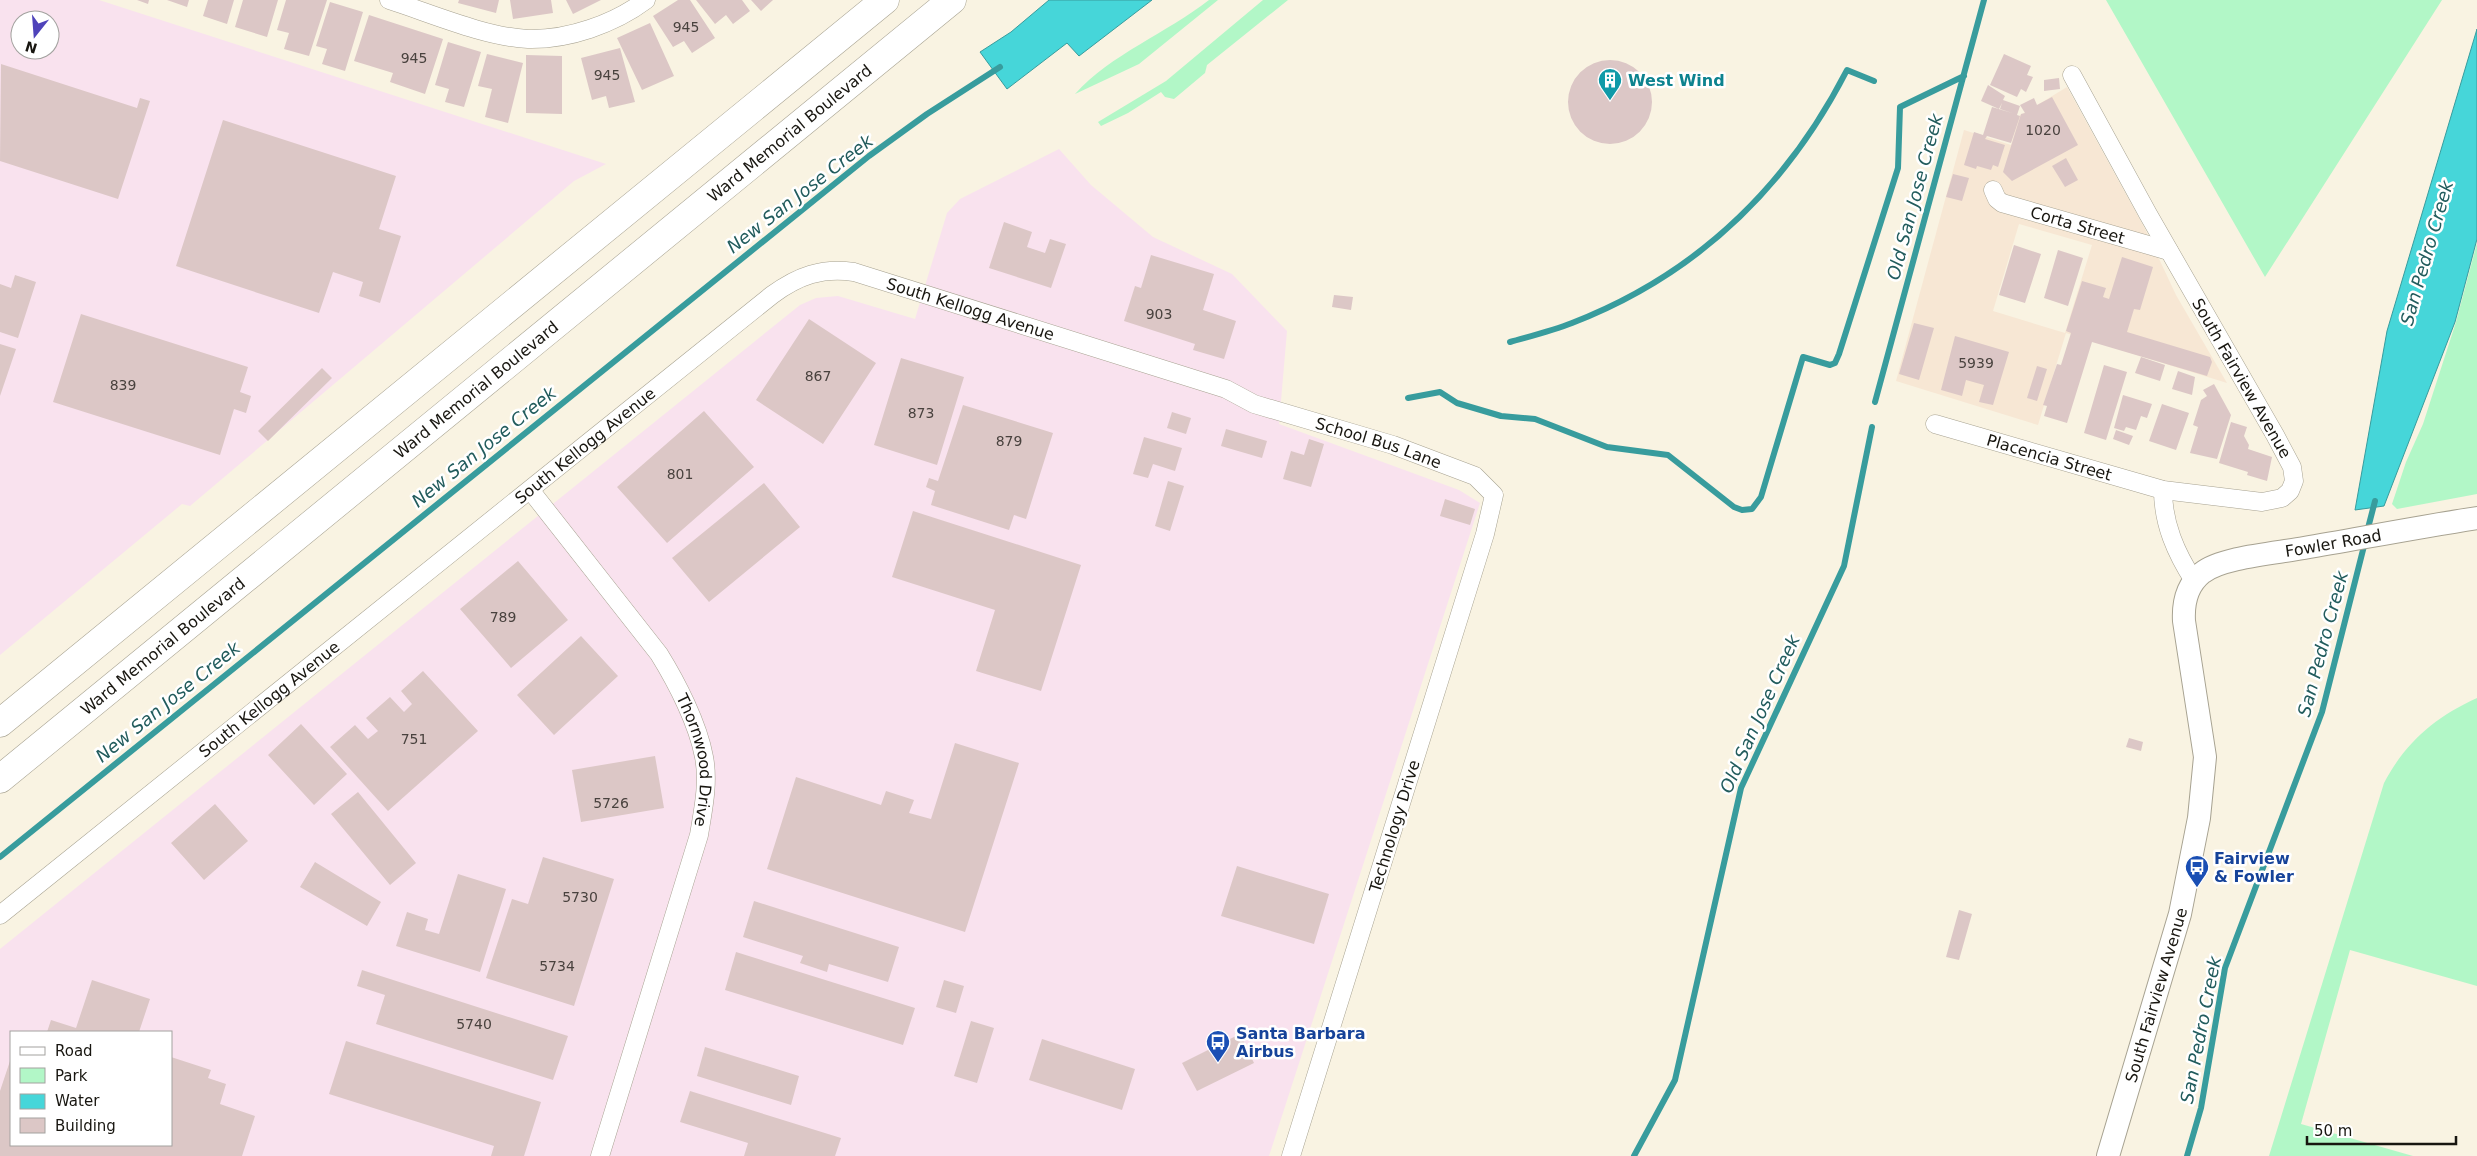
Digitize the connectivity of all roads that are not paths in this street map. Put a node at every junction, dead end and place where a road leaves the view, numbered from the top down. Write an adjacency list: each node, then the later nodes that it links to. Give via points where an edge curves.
1 (388, 0): 2 (street, via 497,34 529,39 569,35 591,28)
2 (646, 0)
3 (885, 0): 15 (highway)
4 (952, 0): 16 (highway, Ward Memorial Boulevard)
5 (2072, 75): 7 (street, South Fairview Avenue)
6 (1993, 190): 7 (street, Corta Street, via 2002,203)
7 (2170, 251): 11 (street, South Fairview Avenue, via 2295,476 2286,496 2270,501)
8 (1254, 404): 10 (street, South Kellogg Avenue, via 1226,389 942,298 864,274 827,270 798,279 772,295); 12 (street, School Bus Lane, via 1393,445 1457,469 1475,476)
9 (1935, 424): 11 (street, Placencia Street)
10 (531, 490): 17 (street, South Kellogg Avenue); 18 (street, Thornwood Drive, via 659,654 698,736 704,758 706,794 699,835)
11 (2163, 490): 14 (street, via 2169,533)
12 (1494, 495): 19 (street, Technology Drive, via 1482,543)
13 (2477, 518): 14 (street, Fowler Road, via 2218,564)
14 (2194, 581): 20 (street, South Fairview Avenue, via 2184,610 2205,757 2197,831 2180,914)
15 (0, 723)
16 (0, 779)
17 (0, 915)
18 (600, 1156)
19 (1291, 1156)
20 (2108, 1156)

